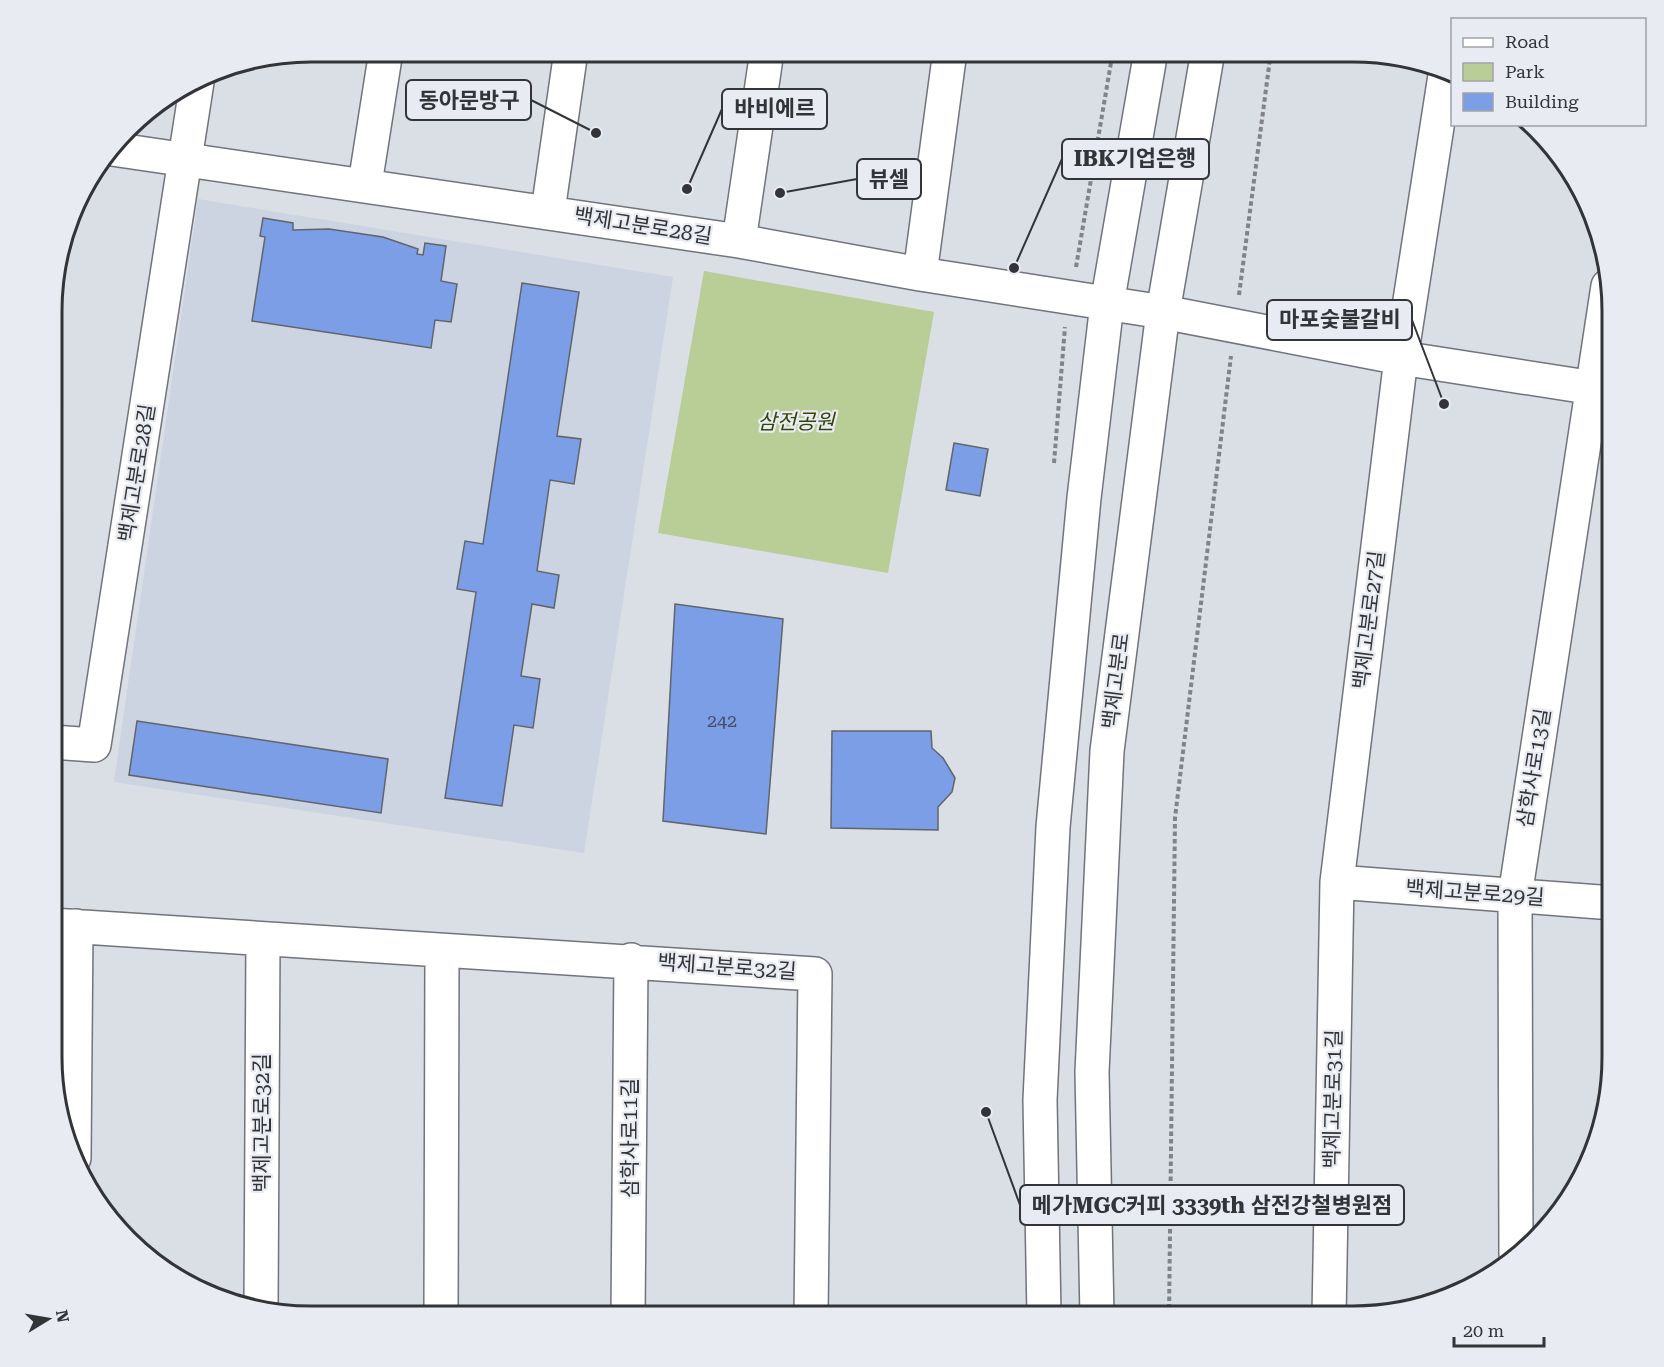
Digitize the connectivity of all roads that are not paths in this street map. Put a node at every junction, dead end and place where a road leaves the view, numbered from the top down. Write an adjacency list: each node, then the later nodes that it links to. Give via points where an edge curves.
1 (385, 62): 11 (street)
2 (569, 62): 12 (street, 백제고분로28길)
3 (765, 62): 13 (street, 백제고분로28길)
4 (949, 62): 14 (street)
5 (1149, 62): 15 (street)
6 (1206, 62): 16 (street, 백제고분로)
7 (1445, 79): 17 (street, 백제고분로27길)
8 (196, 89): 10 (street, 백제고분로28길)
9 (120, 150): 10 (street, 백제고분로28길)
10 (187, 159): 11 (street, 백제고분로28길); 19 (street, 백제고분로28길, via 94,745)
11 (365, 184): 12 (street, 백제고분로28길)
12 (548, 212): 13 (street, 백제고분로28길)
13 (739, 241): 14 (street, 백제고분로28길)
14 (920, 274): 15 (street, 백제고분로28길)
15 (1107, 304): 16 (street, 백제고분로28길); 33 (street, via 1053,827 1040,1100)
16 (1163, 312): 17 (street); 34 (street, 백제고분로, via 1107,751 1092,1072)
17 (1401, 358): 18 (street); 20 (street, 백제고분로27길)
18 (1602, 389): 21 (street, 삼학사로13길)
19 (62, 743)
20 (1337, 882): 21 (street, 백제고분로29길); 35 (street, 백제고분로31길)
21 (1515, 896): 22 (street, 백제고분로29길); 28 (street, 삼학사로13길)
22 (1602, 902)
23 (64, 926): 24 (street, 백제고분로32길); 27 (street)
24 (263, 939): 25 (street, 백제고분로32길); 29 (street, 백제고분로32길)
25 (442, 951): 26 (street, 백제고분로32길); 30 (street)
26 (631, 960): 31 (street, 삼학사로11길); 32 (street, 백제고분로32길, via 815,974)
27 (73, 1130)
28 (1516, 1246)
29 (261, 1301)
30 (441, 1306)
31 (628, 1306)
32 (811, 1306)
33 (1044, 1306)
34 (1097, 1306)
35 (1329, 1306)

